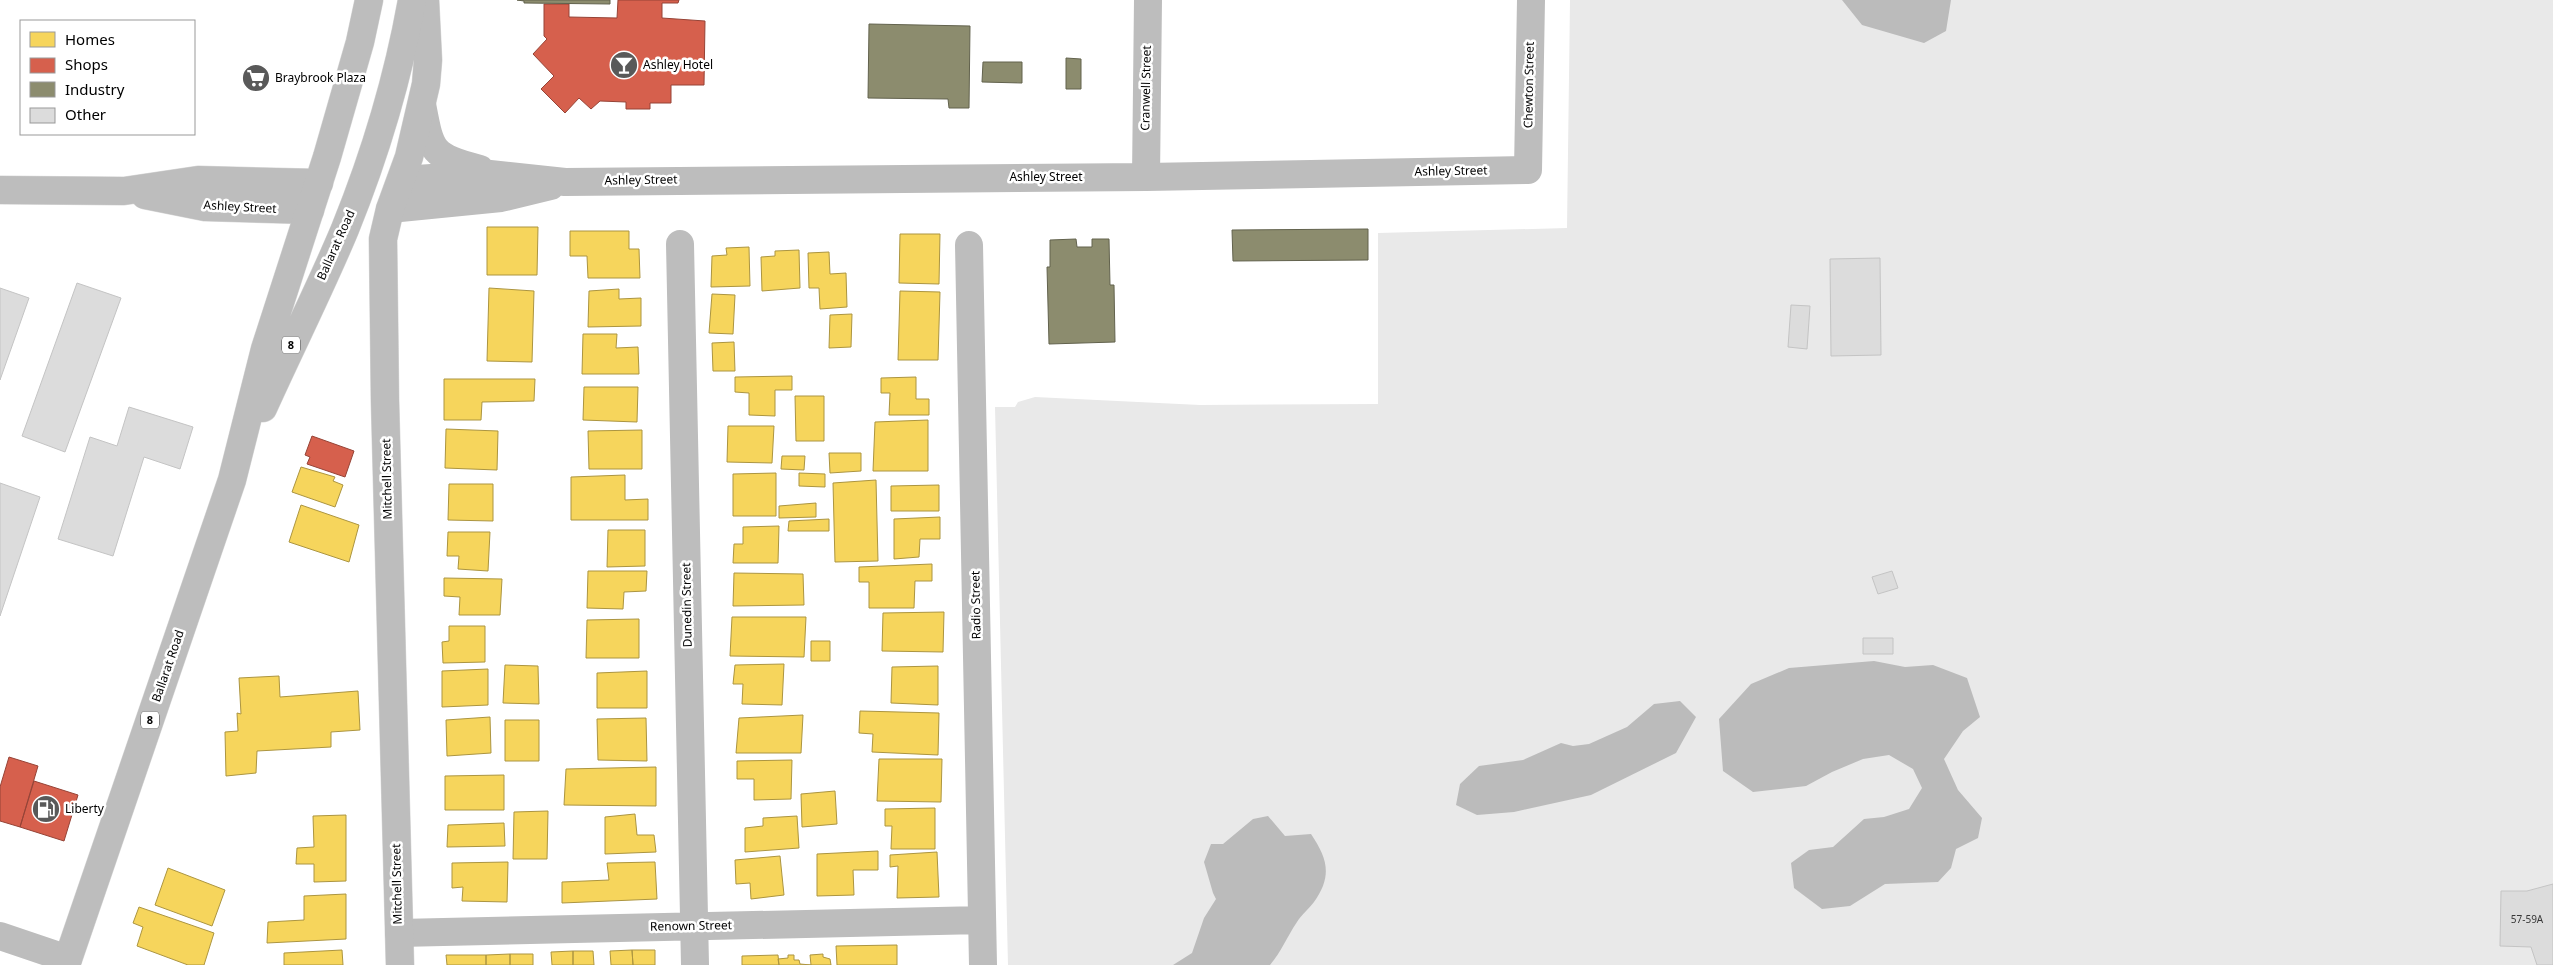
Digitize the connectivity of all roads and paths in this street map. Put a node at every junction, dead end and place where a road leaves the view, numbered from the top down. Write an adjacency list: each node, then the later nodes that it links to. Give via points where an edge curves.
1 (369, 0): 13 (main road, Ballarat Road / 8)
2 (412, 0): 11 (main road, Ballarat Road / 8, via 393,89)
3 (425, 0): 6 (main road, Mitchell Street, via 428,60)
4 (1148, 0): 9 (main road, Cranwell Street)
5 (1531, 0): 7 (main road, Chewton Street)
6 (422, 104): 8 (main road, via 429,137 438,154 454,162); 10 (main road, Mitchell Street)
7 (1528, 170): 9 (main road, Ashley Street)
8 (498, 174): 10 (main road, Ashley Street); 12 (main road, Ashley Street)
9 (1146, 177): 12 (main road, Ashley Street)
10 (402, 180): 11 (main road, Ashley Street); 16 (main road, Mitchell Street)
11 (362, 182): 13 (main road, Ashley Street); 18 (main road, Ballarat Road / 8)
12 (565, 182): 16 (main road, Ashley Street, via 501,198)
13 (319, 183): 15 (main road, Ashley Street, via 198,180); 17 (main road, Ballarat Road / 8)
14 (0, 190): 15 (main road, Ashley Street)
15 (124, 191): 17 (main road, Ashley Street, via 205,207)
16 (390, 209): 18 (main road, Ashley Street); 24 (main road, Mitchell Street, via 384,233 384,307)
17 (310, 210): 18 (main road, Ashley Street); 21 (main road, Ballarat Road / 8, via 265,349)
18 (352, 210): 21 (main road, Ballarat Road / 8)
19 (680, 244): 23 (main road, Dunedin Street)
20 (969, 245): 22 (main road, Radio Street)
21 (232, 480): 26 (main road, Ballarat Road / 8)
22 (982, 920): 23 (main road, Renown Street); 29 (main road, Radio Street)
23 (694, 926): 24 (main road, Renown Street); 28 (main road, Dunedin Street)
24 (399, 933): 27 (main road, Mitchell Street)
25 (0, 936): 26 (main road)
26 (67, 962)
27 (400, 965)
28 (695, 965)
29 (984, 965)

